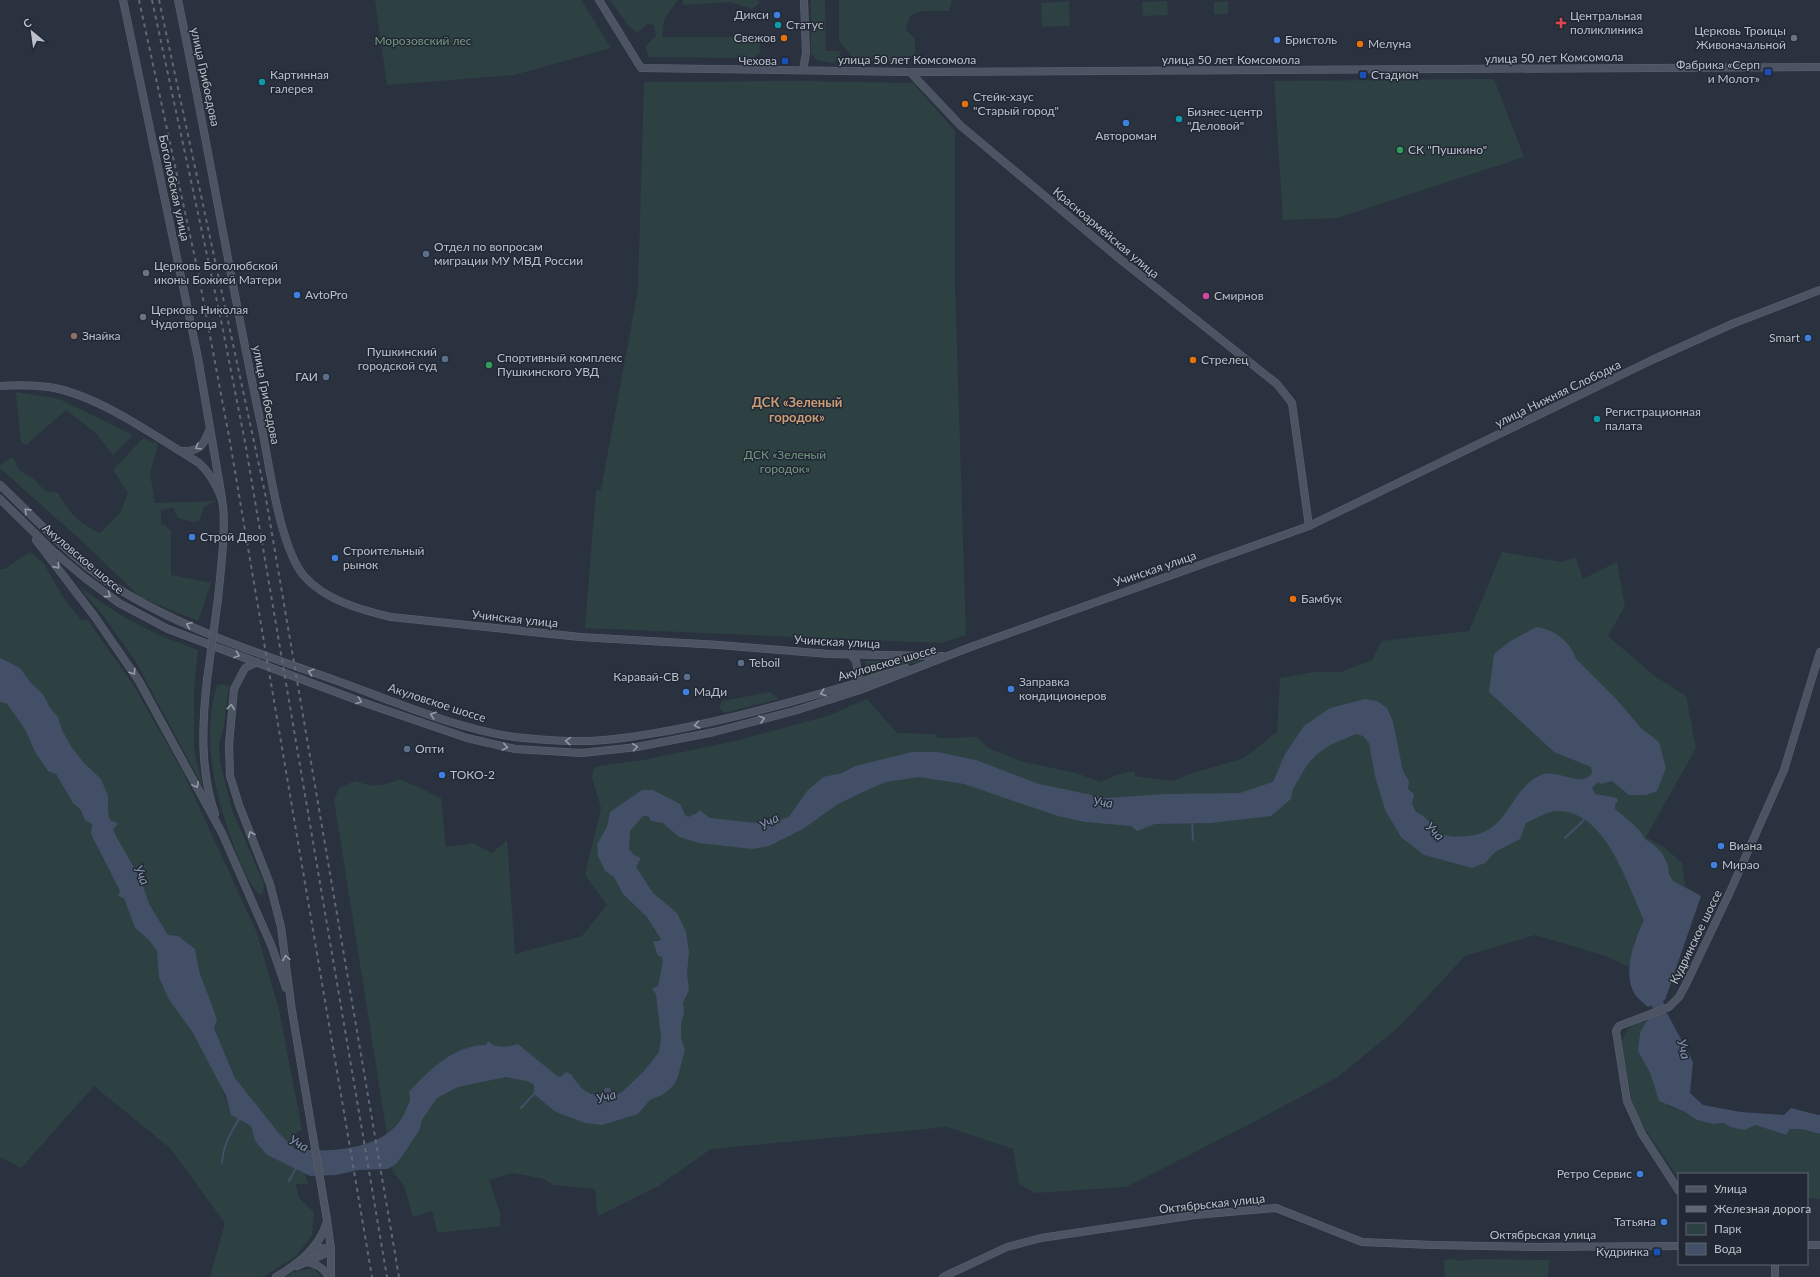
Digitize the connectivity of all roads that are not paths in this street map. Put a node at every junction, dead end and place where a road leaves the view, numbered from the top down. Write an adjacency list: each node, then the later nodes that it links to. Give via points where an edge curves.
1 (124, 0): 10 (street, Боголюбская улица, via 196,351)
2 (178, 0): 17 (street, улица Грибоедова, via 253,390 281,523 289,545 304,576 327,594 363,610 390,617)
3 (599, 0): 6 (street, улица 50 лет Комсомола, via 641,68)
4 (804, 0): 6 (street, via 806,53)
5 (1820, 67): 7 (street, улица 50 лет Комсомола)
6 (803, 70): 7 (street, улица 50 лет Комсомола)
7 (910, 72): 16 (street, Красноармейская улица, via 961,126 1126,264 1277,384 1292,403)
8 (1820, 290): 16 (street, улица Нижняя Слободка, via 1732,324 1652,360)
9 (0, 386): 11 (street, via 49,387 77,394 113,412)
10 (209, 431): 11 (street, one-way to 11, via 204,443 196,449); 13 (street, Боголюбская улица)
11 (178, 451): 13 (street, via 206,470)
12 (0, 485): 22 (street, Акуловское шоссе, one-way to 12, via 699,725 638,736 576,741 514,737 465,726 268,657 178,620 126,594 90,570)
13 (222, 498): 24 (street, bridge, via 218,599 203,720 209,789)
14 (0, 499): 15 (street, Акуловское шоссе)
15 (15, 514): 21 (street, Акуловское шоссе, one-way to 21, via 53,551 120,603 168,629); 24 (street, one-way to 24, via 62,573 139,681)
16 (1309, 526): 20 (street, Учинская улица)
17 (416, 619): 19 (street, Учинская улица, via 580,637)
18 (1820, 652): 26 (street, Кудринское шоссе, via 1784,770 1679,997 1669,1007 1619,1026 1616,1031 1623,1085 1633,1116)
19 (851, 655): 20 (street, Учинская улица); 22 (street, via 856,661)
20 (947, 656): 22 (street, Акуловское шоссе); 23 (street, Акуловское шоссе)
21 (257, 662): 23 (street, Акуловское шоссе, one-way to 23, via 448,732 515,749 582,753 637,747 714,732); 25 (street, one-way to 21, via 276,906 262,862 234,792 229,770 234,689 245,668)
22 (860, 682): 23 (street)
23 (860, 690)
24 (222, 833): 25 (street, via 272,947)
25 (292, 1011): 27 (street)
26 (1678, 1189)
27 (327, 1220): 31 (street); 32 (street, via 322,1236)
28 (1808, 1245): 29 (street)
29 (1820, 1245)
30 (1678, 1246): 38 (street, Октябрьская улица, via 1433,1245 1362,1242 1276,1208 1195,1216 1041,1238 1007,1247)
31 (331, 1249): 32 (street, via 320,1248); 33 (street); 37 (street)
32 (310, 1252): 35 (street)
33 (304, 1262): 35 (street); 37 (street, via 314,1263)
34 (1775, 1265): 39 (street)
35 (289, 1269): 36 (street)
36 (276, 1277)
37 (330, 1277)
38 (943, 1277)
39 (1775, 1277)

